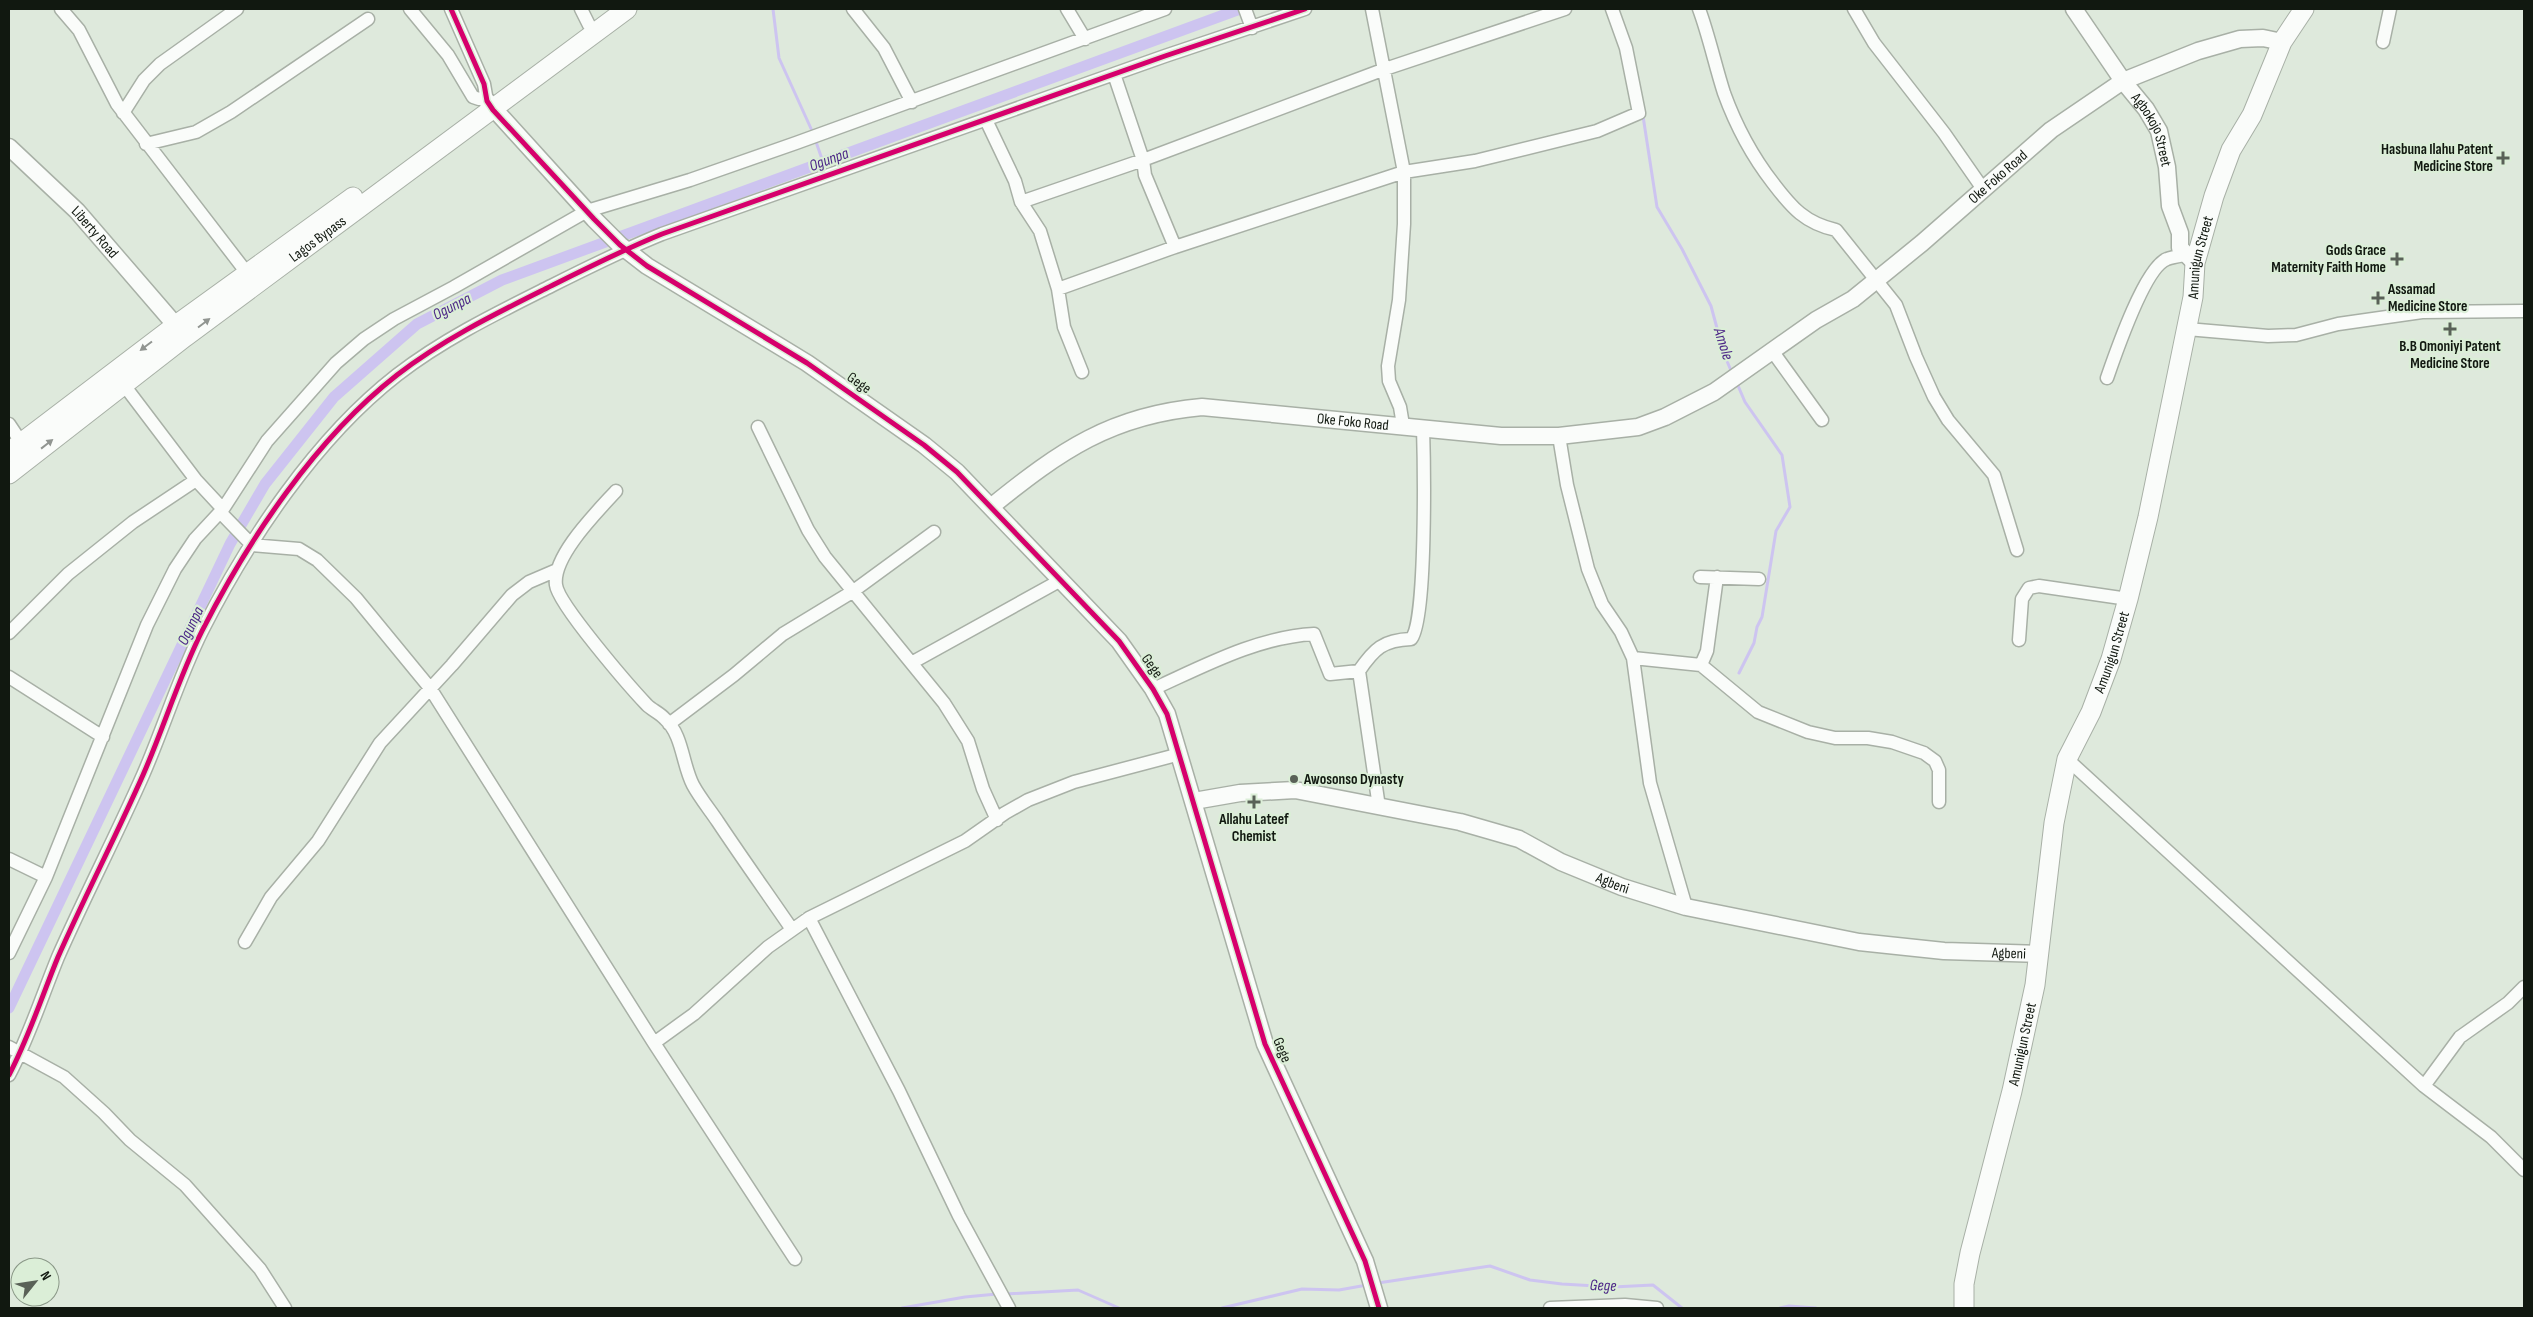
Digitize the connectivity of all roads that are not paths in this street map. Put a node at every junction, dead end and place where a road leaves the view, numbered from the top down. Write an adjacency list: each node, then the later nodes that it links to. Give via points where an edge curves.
1 (61, 9): 30 (street, via 79,30)
2 (237, 9): 30 (street, via 160,64 144,80)
3 (410, 9): 28 (street, via 448,55 473,97)
4 (451, 9): 28 (street)
5 (610, 9): 19 (main road, Lagos Bypass)
6 (628, 9): 28 (main road, Lagos Bypass)
7 (853, 9): 29 (street, via 884,48)
8 (1067, 9): 22 (street)
9 (1165, 9): 22 (street)
10 (1305, 9): 21 (street)
11 (1372, 9): 25 (street)
12 (1565, 9): 25 (street)
13 (1612, 9): 35 (street, via 1626,48 1640,113 1597,131 1475,161)
14 (1699, 9): 43 (street, via 1724,93 1758,164 1803,217 1836,230)
15 (1854, 9): 36 (street, via 1874,43)
16 (2074, 9): 27 (street, Agbokojo Street)
17 (2304, 9): 23 (main road, Amunigun Street)
18 (2390, 9): 24 (street)
19 (585, 17): 28 (main road, Lagos Bypass)
20 (368, 19): 32 (street, via 231,112 196,132)
21 (1249, 19): 26 (street)
22 (1085, 39): 29 (street)
23 (2282, 42): 27 (street, Oke Foko Road, via 2263,38 2240,39 2189,54); 41 (main road, Amunigun Street, via 2252,115 2231,150)
24 (2383, 42)
25 (1385, 70): 34 (street); 35 (street)
26 (1114, 74): 31 (street); 34 (street)
27 (2123, 81): 36 (street, Oke Foko Road, via 2051,130); 41 (street, Agbokojo Street, via 2159,131 2167,167 2170,206 2180,233 2180,248)
28 (489, 102): 38 (street, Gege); 42 (main road, Lagos Bypass); 47 (main road, Lagos Bypass, one-way to 28)
29 (912, 102): 38 (street)
30 (123, 113): 32 (street)
31 (986, 120): 37 (street, via 1015,181); 39 (street)
32 (146, 144): 42 (street)
33 (9, 147): 47 (street, Liberty Road, via 77,211)
34 (1143, 160): 37 (street); 40 (street, via 1145,175)
35 (1404, 172): 40 (street); 54 (street, via 1399,300 1388,366 1389,381 1400,407)
36 (1983, 189): 43 (street, Oke Foko Road)
37 (1021, 202): 44 (street, via 1040,231)
38 (590, 215): 39 (street, Gege); 63 (street, via 394,319 364,339 329,370 267,441)
39 (622, 247): 62 (street, Gege, via 647,266 807,363 889,419 957,472); 65 (street, via 434,349 397,375 328,443)
40 (1175, 247): 44 (street)
41 (2190, 259): 46 (main road, Amunigun Street, via 2193,297); 50 (street, via 2165,259 2148,280 2129,316)
42 (247, 273): 47 (main road, Lagos Bypass)
43 (1878, 280): 48 (street, Oke Foko Road); 66 (street, via 1896,305 1934,397 1948,420 1994,475)
44 (1058, 289): 49 (street, via 1064,327)
45 (2524, 311): 46 (street, via 2422,312 2338,324 2296,335 2268,336)
46 (2187, 329): 73 (main road, Amunigun Street)
47 (181, 331): 51 (main road, Lagos Bypass); 58 (main road, Lagos Bypass, one-way to 58)
48 (1773, 352): 52 (street); 57 (street, Oke Foko Road, via 1665,417 1638,427)
49 (1082, 372)
50 (2107, 378)
51 (124, 385): 59 (main road, Lagos Bypass, one-way to 51); 60 (street)
52 (1822, 420)
53 (9, 424): 58 (street)
54 (1403, 425): 56 (street, Oke Foko Road); 62 (street, Oke Foko Road, via 1202,407 1171,410 1123,423 1089,437 1032,473)
55 (758, 427): 72 (street, via 808,530)
56 (1423, 427): 57 (street, Oke Foko Road, via 1501,436); 79 (street, via 1422,577 1416,631 1411,639 1402,639 1373,650)
57 (1559, 436): 76 (street, via 1588,569 1602,604 1621,632)
58 (15, 447)
59 (9, 474)
60 (196, 480): 63 (street); 74 (street, via 133,522 68,574)
61 (616, 491): 67 (street, via 580,533)
62 (992, 506): 71 (street, Gege)
63 (221, 511): 65 (street); 84 (street, via 195,539 175,569 147,625)
64 (934, 532): 72 (street)
65 (250, 544): 81 (street, via 299,549 317,560 356,598); 101 (street, via 202,632 131,803)
66 (2017, 550)
67 (557, 570): 81 (street, via 528,582 512,595); 83 (street, via 556,585 561,599 616,670 648,707)
68 (1700, 577): 69 (street)
69 (1717, 577): 70 (street); 78 (street, via 1707,651)
70 (1760, 579)
71 (1061, 580): 77 (street); 82 (street, Gege, via 1119,641)
72 (852, 592): 77 (street); 83 (street, via 783,634)
73 (2128, 599): 75 (street, via 2040,586 2029,588 2022,599); 86 (main road, Amunigun Street, via 2111,659 2091,712)
74 (9, 633)
75 (2019, 640)
76 (1633, 658): 78 (street); 93 (street, via 1650,783)
77 (912, 662): 90 (street, via 968,741)
78 (1701, 665): 88 (street, via 1758,712 1808,732 1835,738 1892,742 1924,752 1935,761 1939,770)
79 (1358, 671): 82 (street, via 1330,674 1314,634 1300,635 1249,648); 89 (street)
80 (9, 677): 84 (street)
81 (430, 688): 96 (street, via 380,743 318,841 271,897); 100 (street)
82 (1153, 689): 85 (street, Gege, via 1167,714)
83 (669, 724): 95 (street, via 692,784)
84 (103, 737): 92 (street)
85 (1180, 754): 87 (street, Gege); 90 (street, via 1074,782 1028,800)
86 (2068, 759): 98 (main road, Amunigun Street, via 2054,823); 103 (street)
87 (1194, 801): 89 (street, Agbeni, via 1240,793 1295,790); 106 (street, Gege, via 1266,1044 1365,1262)
88 (1939, 802)
89 (1379, 808): 93 (street, Agbeni, via 1460,822 1519,838 1560,862 1613,884)
90 (997, 820): 94 (street, via 965,841)
91 (9, 859): 92 (street)
92 (46, 877): 97 (street)
93 (1686, 907): 98 (street, Agbeni, via 1859,942 1944,951)
94 (809, 918): 95 (street); 108 (street, via 986,1269)
95 (792, 928): 100 (street, via 694,1014)
96 (245, 942)
97 (9, 953)
98 (2039, 954): 111 (main road, Amunigun Street, via 2012,1091 1970,1253 1964,1284)
99 (2524, 987): 103 (street, via 2508,1003 2460,1037)
100 (654, 1043): 105 (street)
101 (16, 1051): 102 (street); 107 (street, via 64,1077 130,1140 184,1185 260,1269)
102 (9, 1075)
103 (2424, 1086): 104 (street, via 2491,1137)
104 (2524, 1170)
105 (796, 1259)
106 (1377, 1302)
107 (285, 1308)
108 (1010, 1308)
109 (1550, 1308): 110 (street, via 1625,1305)
110 (1657, 1308)
111 (1964, 1308)

